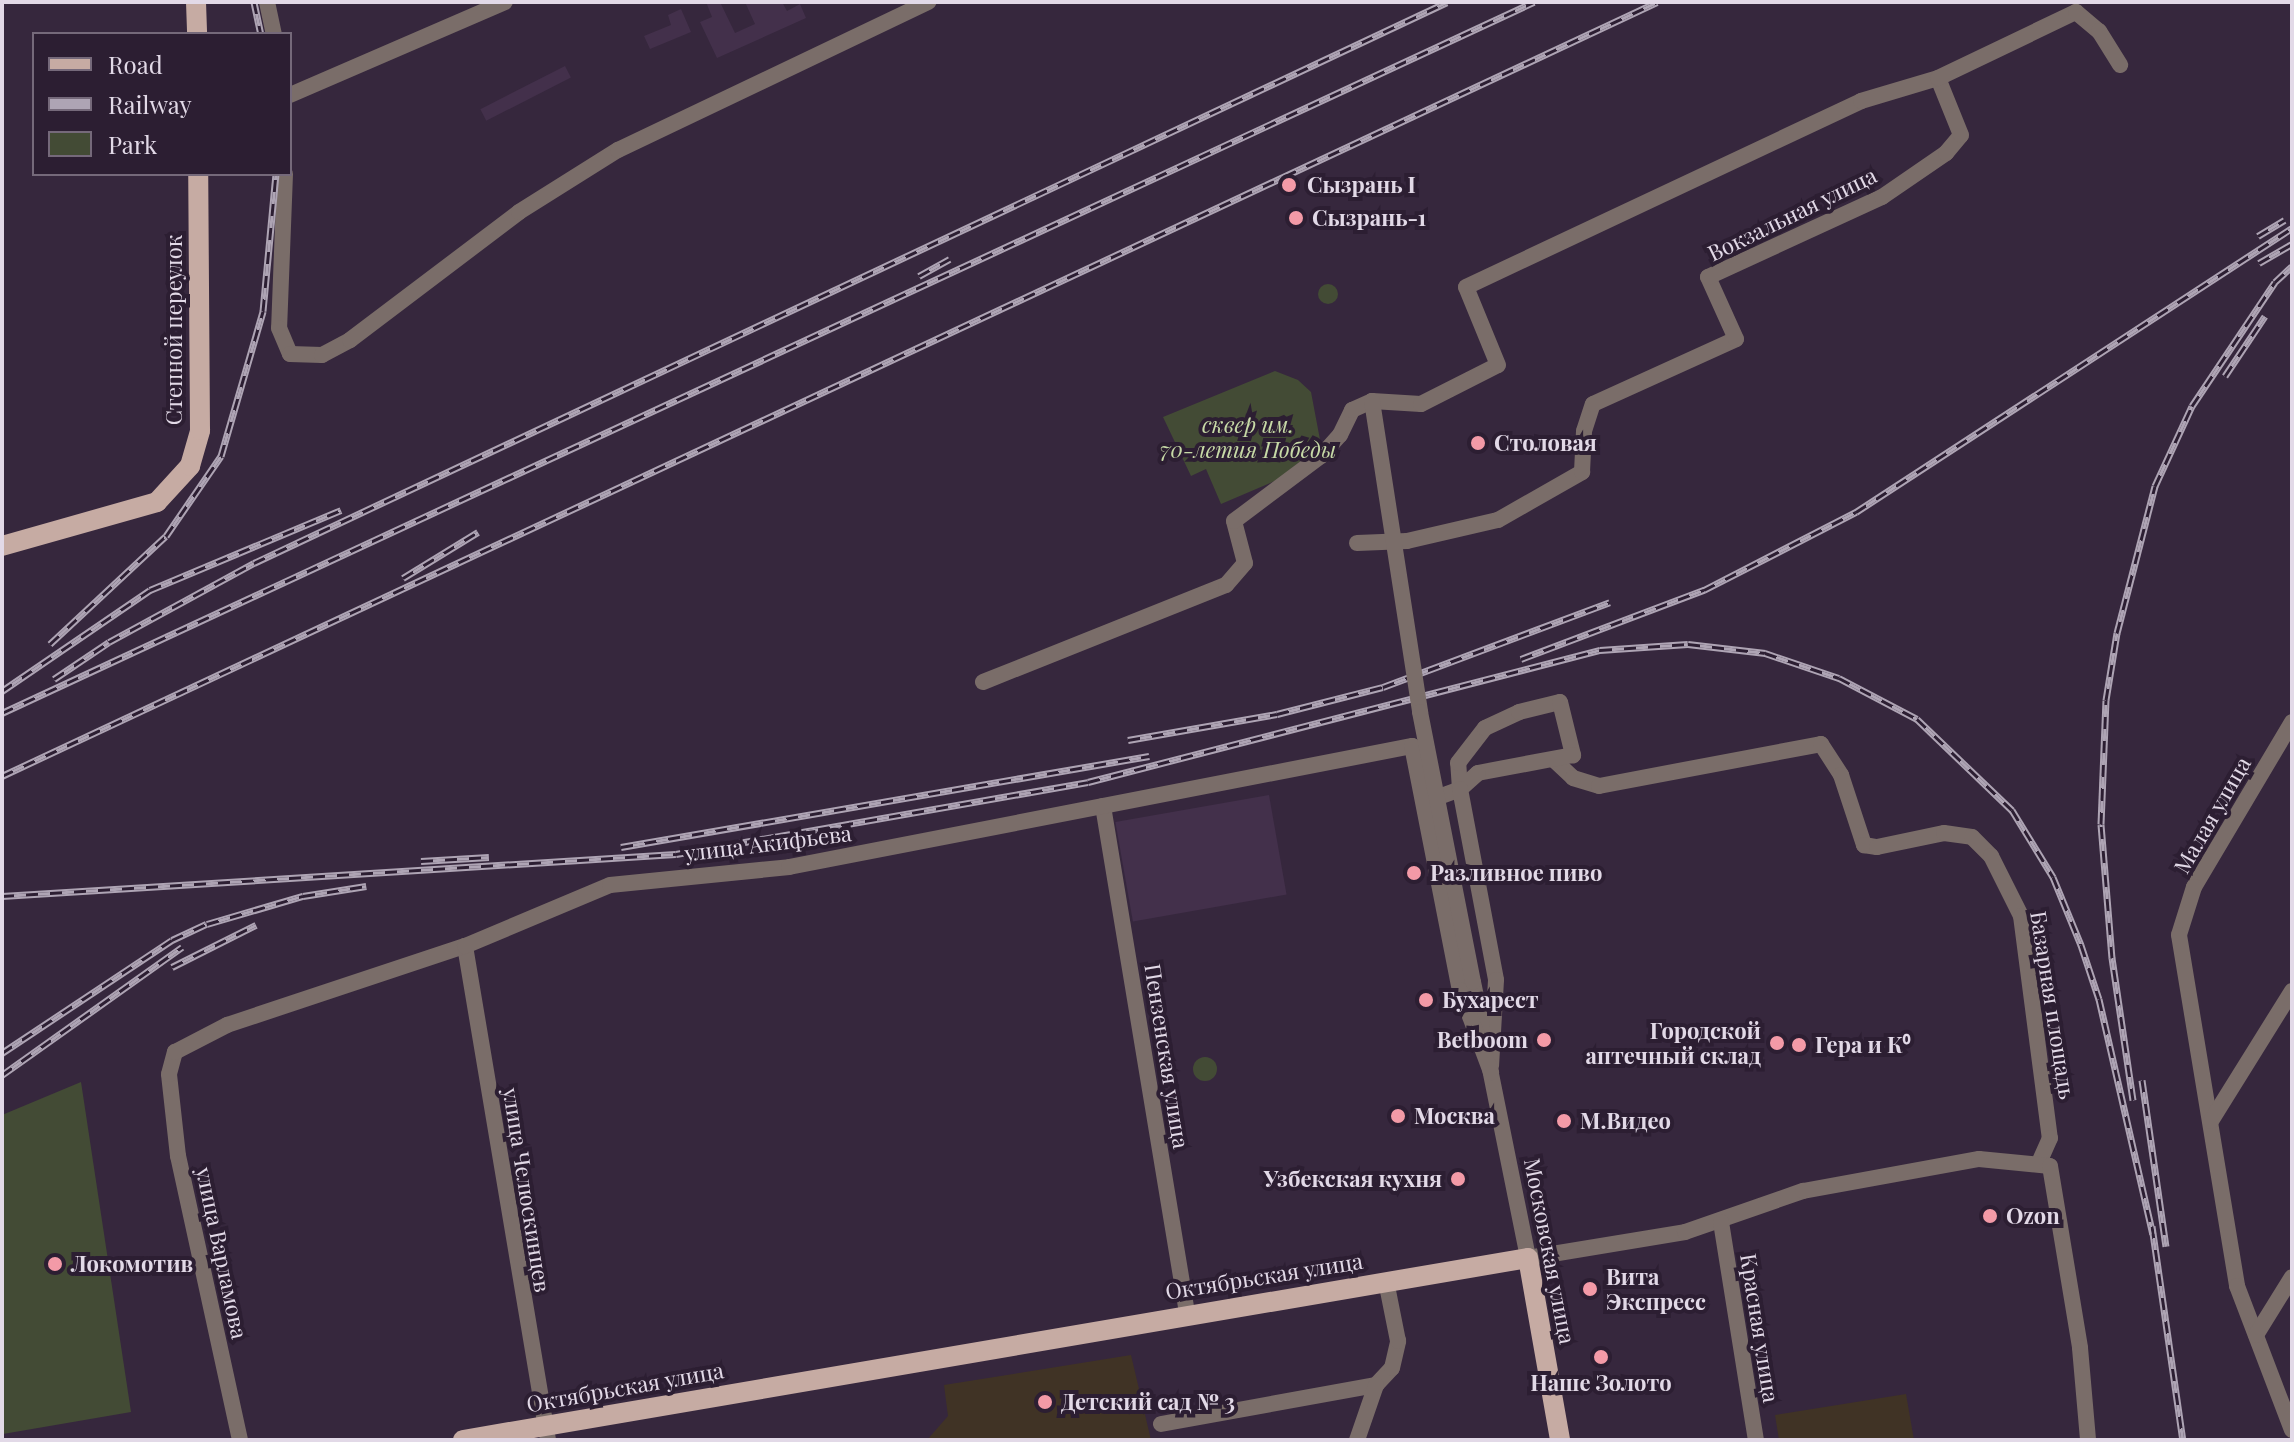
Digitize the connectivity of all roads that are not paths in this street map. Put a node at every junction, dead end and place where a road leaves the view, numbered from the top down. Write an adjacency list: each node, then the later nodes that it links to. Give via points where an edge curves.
1 (196, 2): 5 (main road)
2 (267, 2): 6 (street)
3 (505, 2): 9 (street)
4 (928, 2): 11 (street, via 618,150 519,212 350,340 322,355 290,354 279,328)
5 (197, 32)
6 (274, 32)
7 (2120, 65): 8 (street, via 2099,31 2076,12)
8 (1938, 78): 12 (street, via 1861,101 1466,287 1498,365 1421,404); 13 (street, Вокзальная улица, via 1961,135 1946,153 1882,197 1708,277 1736,339 1593,404 1584,431 1582,472 1498,520 1407,541)
9 (292, 94)
10 (198, 176): 14 (main road, Степной переулок, via 200,430 190,466 157,502)
11 (285, 176)
12 (1380, 402): 15 (street, via 1352,410 1340,435 1321,456 1234,521 1245,563 1237,578); 24 (street, Московская улица, bridge, via 1420,712)
13 (1357, 543)
14 (2, 546)
15 (983, 682)
16 (2292, 722): 26 (street, Малая улица, via 2194,887 2179,935)
17 (1412, 746): 20 (street, Московская улица); 21 (street, улица Акифьева)
18 (1554, 760): 19 (street, via 1478,773); 19 (street, via 1573,755 1560,702 1485,728 1458,763); 27 (street, Базарная площадь, via 1573,778 1599,786 1821,744 1841,775 1864,845 1944,833 1972,837 1991,856 2021,916 2050,1138)
19 (1460, 789): 20 (street); 24 (street, Московская улица, via 1496,980)
20 (1422, 803): 24 (street, Московская улица, via 1460,990)
21 (1103, 806): 22 (street, улица Акифьева, via 789,867 610,885); 32 (street, Пензенская улица)
22 (465, 946): 25 (street, улица Акифьева, via 213,1031 175,1052); 37 (street, улица Челюскинцев)
23 (2292, 991): 26 (street)
24 (1491, 1072): 29 (street, Московская улица)
25 (169, 1074): 38 (street, улица Варламова, via 178,1156)
26 (2211, 1121): 33 (street, via 2237,1286)
27 (2039, 1163): 28 (street, Октябрьская улица, via 1979,1159 1803,1191); 43 (street, via 2050,1166 2054,1184 2080,1348)
28 (1721, 1222): 29 (street, Октябрьская улица); 42 (street, Красная улица)
29 (1528, 1258): 31 (main road, Октябрьская улица); 41 (main road, Московская улица)
30 (2292, 1277): 33 (street)
31 (1386, 1281): 32 (main road, Октябрьская улица); 34 (street, via 1398,1341 1392,1368)
32 (1187, 1313): 37 (main road, Октябрьская улица)
33 (2256, 1335): 36 (street)
34 (1376, 1385): 35 (street); 40 (street)
35 (1161, 1424)
36 (2292, 1430)
37 (546, 1433): 39 (main road, Октябрьская улица)
38 (240, 1440)
39 (463, 1440)
40 (1357, 1440)
41 (1560, 1440)
42 (1756, 1440)
43 (2088, 1440)

